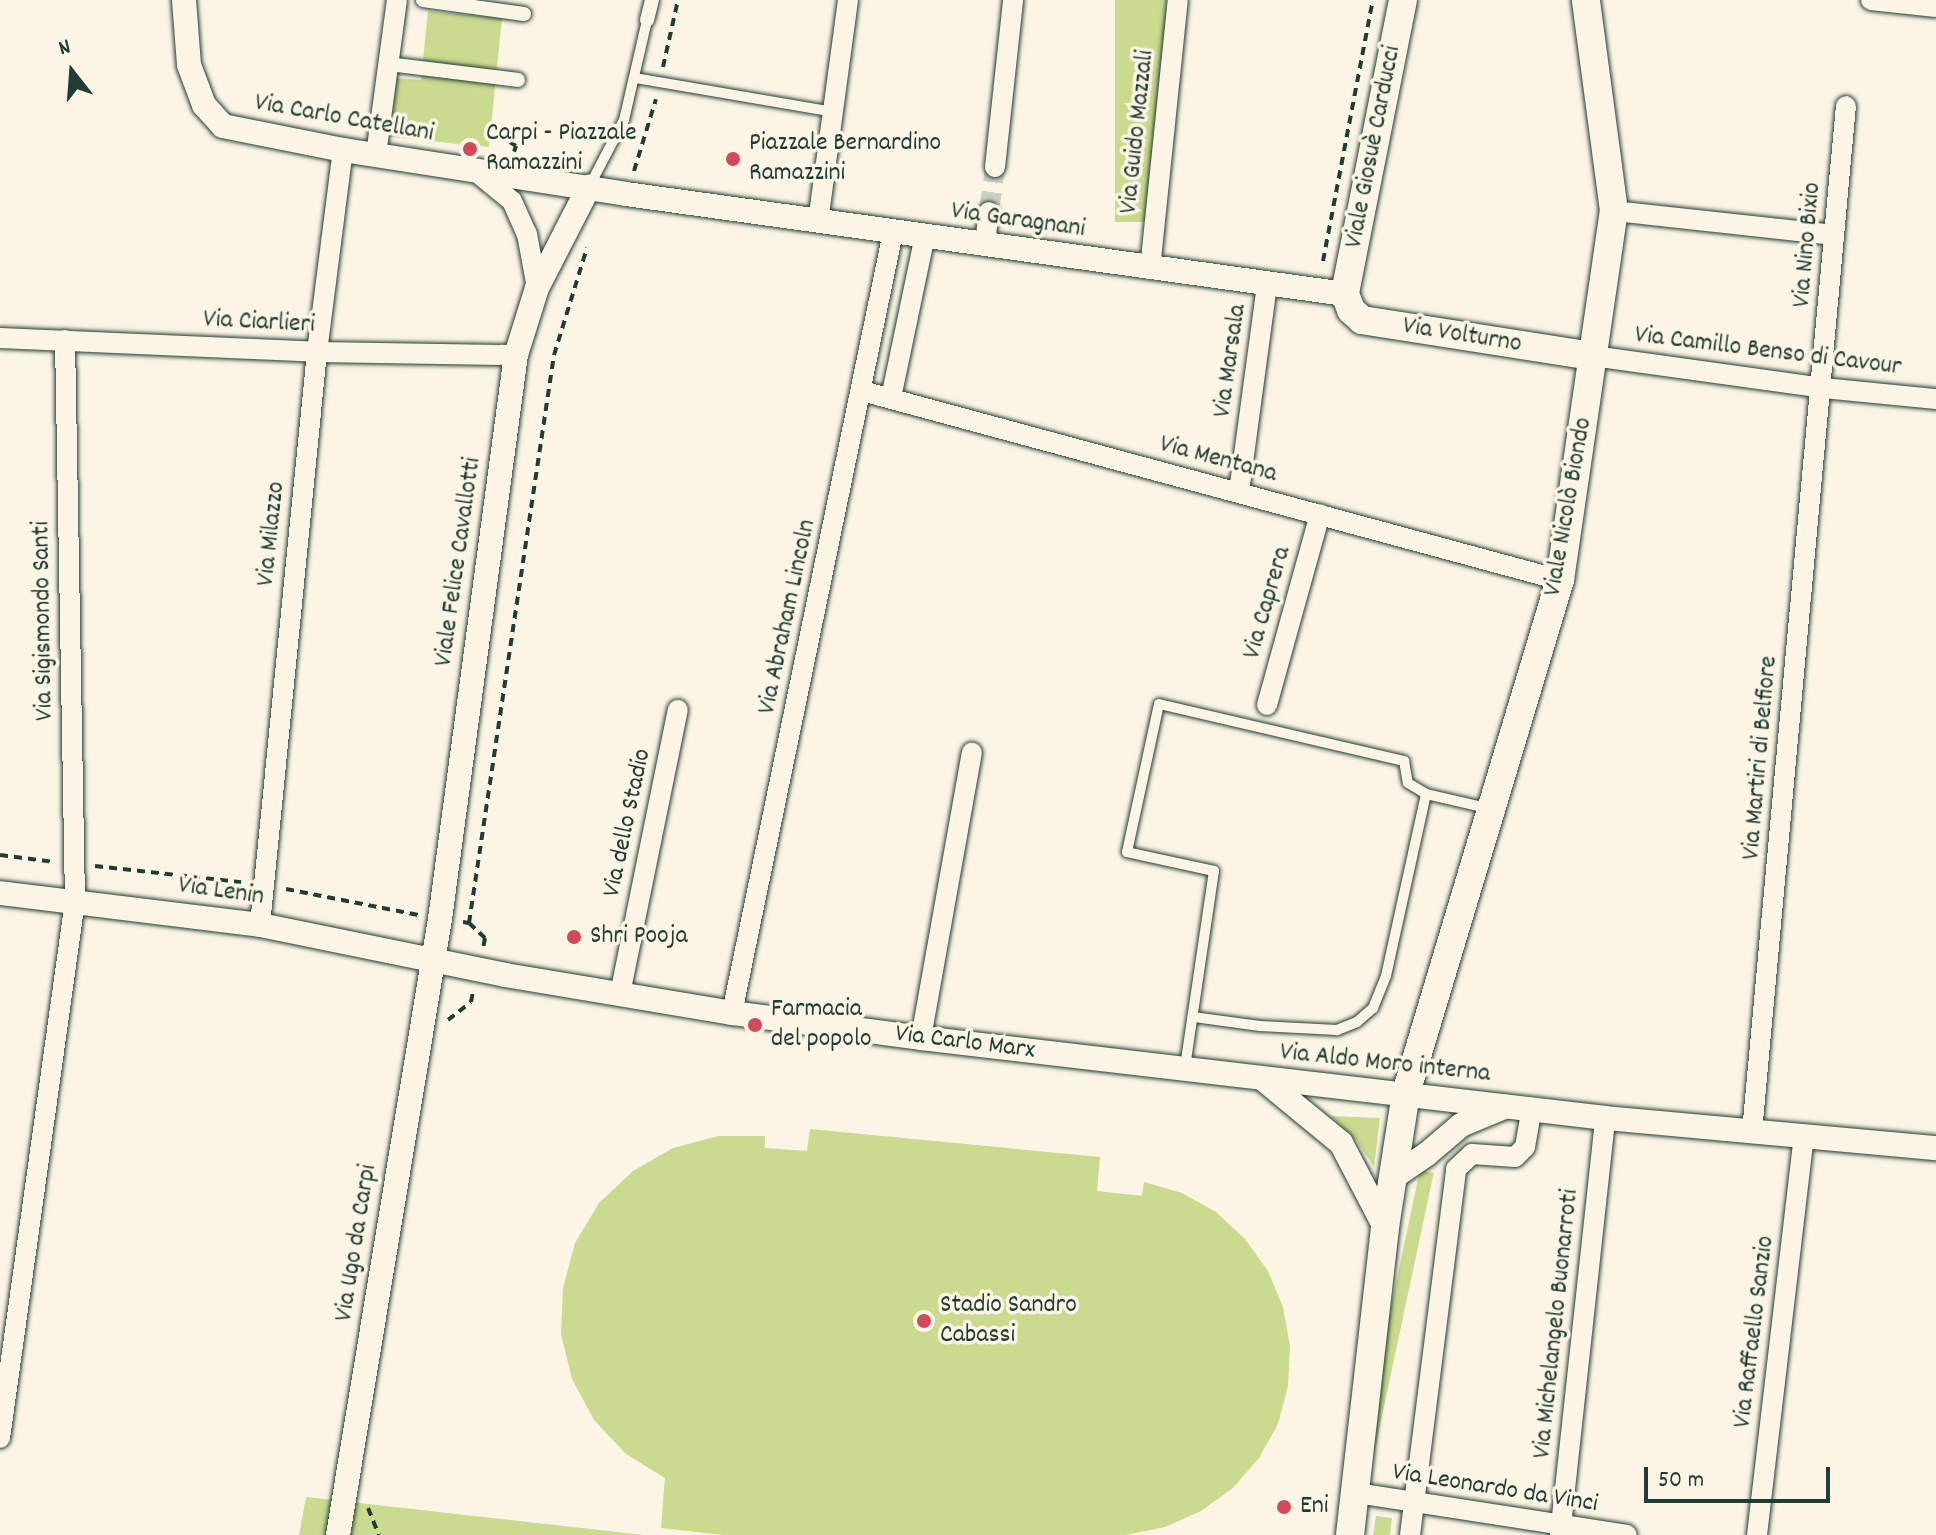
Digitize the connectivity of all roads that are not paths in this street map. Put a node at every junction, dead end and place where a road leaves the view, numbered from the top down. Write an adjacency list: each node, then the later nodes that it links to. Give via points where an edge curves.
1 (184, 0): 19 (street, Via Carlo Catellani, via 189,65 204,105 223,126)
2 (397, 0): 14 (street)
3 (423, 0): 12 (street)
4 (652, 0): 13 (street)
5 (848, 0): 18 (street)
6 (1013, 0): 21 (street)
7 (1178, 0): 31 (street, Via Guido Mazzali)
8 (1403, 0): 34 (main road, Viale Giosuè Carducci)
9 (1586, 0): 24 (main road, Viale Nicolò Biondo)
10 (1871, 0): 11 (street)
11 (1936, 7)
12 (524, 14)
13 (647, 20): 15 (lane)
14 (388, 64): 16 (street); 20 (street)
15 (635, 78): 18 (lane); 23 (lane, via 624,120)
16 (518, 80)
17 (1846, 106): 29 (street, Via Nino Bixio)
18 (834, 112): 26 (street)
19 (343, 150): 20 (street, Via Carlo Catellani); 37 (street, Via Milazzo)
20 (376, 155): 22 (street, Via Carlo Catellani)
21 (995, 167)
22 (473, 169): 23 (street, Via Carlo Catellani); 33 (street, via 512,201 527,234)
23 (589, 187): 26 (street, Via Garagnani); 33 (street, Viale Felice Cavallotti)
24 (1614, 211): 29 (street); 39 (main road, Viale Nicolò Biondo)
25 (989, 212): 30 (street)
26 (818, 222): 27 (street, Via Garagnani)
27 (893, 232): 28 (street, Via Garagnani); 41 (street, Via Abraham Lincoln)
28 (925, 235): 30 (street, Via Garagnani); 42 (street)
29 (1834, 235): 40 (street, Via Nino Bixio)
30 (985, 243): 31 (street, Via Garagnani)
31 (1150, 269): 32 (street, Via Garagnani)
32 (1267, 284): 34 (street, Via Garagnani); 44 (street, Via Marsala)
33 (537, 288): 38 (street, Viale Felice Cavallotti)
34 (1345, 294): 39 (main road, Via Volturno, via 1362,320)
35 (0, 338): 36 (street, Via Ciarlieri)
36 (65, 340): 37 (street, Via Ciarlieri); 53 (street, Via Sigismondo Santi)
37 (317, 352): 38 (street, Via Ciarlieri); 54 (street, Via Milazzo)
38 (516, 355): 55 (street, Viale Felice Cavallotti)
39 (1593, 356): 40 (street, Via Camillo Benso di Cavour); 46 (main road, Viale Nicolò Biondo)
40 (1823, 388): 43 (street, Via Camillo Benso di Cavour); 66 (street, Via Martiri di Belfiore)
41 (862, 391): 42 (street, Via Mentana); 57 (street, Via Abraham Lincoln)
42 (891, 398): 44 (street, Via Mentana)
43 (1936, 399)
44 (1239, 492): 45 (street, Via Mentana)
45 (1320, 514): 46 (street, Via Mentana); 47 (street, Via Caprera)
46 (1560, 580): 51 (main road, Viale Nicolò Biondo)
47 (1267, 705)
48 (678, 710): 56 (street, Via dello Stadio)
49 (972, 753): 59 (street)
50 (1426, 794): 51 (lane); 58 (lane, via 1386,976 1373,1008 1337,1030); 58 (lane, via 1408,783 1404,761 1159,704 1127,852 1214,871)
51 (1492, 809): 62 (main road, Viale Nicolò Biondo)
52 (0, 893): 53 (street, Via Lenin)
53 (75, 901): 54 (street, Via Lenin); 71 (street, Via Sigismondo Santi)
54 (260, 925): 55 (street, Via Lenin)
55 (432, 959): 56 (street, Via Carlo Marx); 75 (street, Via Ugo da Carpi)
56 (620, 994): 57 (street, Via Carlo Marx)
57 (732, 1013): 59 (street, Via Carlo Marx)
58 (1193, 1017): 60 (lane)
59 (921, 1038): 60 (street, Via Carlo Marx)
60 (1185, 1069): 61 (street, Via Carlo Marx)
61 (1263, 1079): 62 (street, Via Aldo Moro interna); 70 (street, Via Aldo Moro interna, via 1341,1143)
62 (1406, 1093): 63 (street, Via Aldo Moro interna); 69 (main road)
63 (1506, 1106): 64 (street, Via Aldo Moro interna); 69 (street, Via Aldo Moro interna, via 1461,1125)
64 (1532, 1109): 65 (street, Via Aldo Moro interna); 73 (street, via 1525,1147 1515,1157 1472,1154 1456,1169)
65 (1605, 1118): 66 (street, Via Aldo Moro interna); 74 (street, Via Michelangelo Buonarroti)
66 (1752, 1132): 67 (street, Via Aldo Moro interna)
67 (1804, 1136): 68 (street, Via Aldo Moro interna); 79 (street, Via Raffaello Sanzio)
68 (1936, 1148)
69 (1392, 1178): 70 (main road)
70 (1385, 1227): 72 (main road)
71 (0, 1438)
72 (1356, 1493): 73 (street, Via Leonardo da Vinci); 76 (main road)
73 (1415, 1501): 74 (street, Via Leonardo da Vinci); 77 (street)
74 (1561, 1531): 78 (street, Via Leonardo da Vinci)
75 (338, 1535)
76 (1350, 1535)
77 (1410, 1535)
78 (1627, 1535)
79 (1757, 1535)

